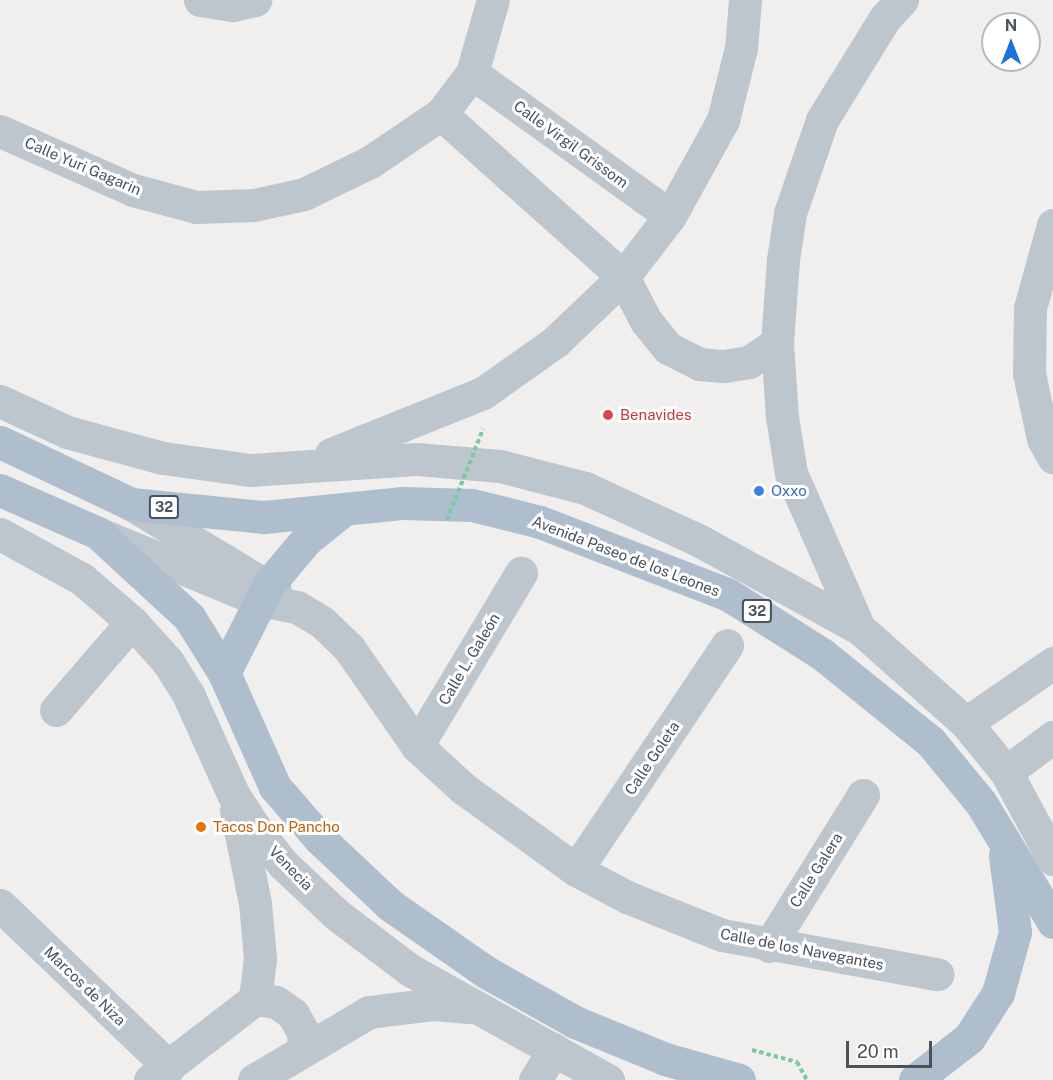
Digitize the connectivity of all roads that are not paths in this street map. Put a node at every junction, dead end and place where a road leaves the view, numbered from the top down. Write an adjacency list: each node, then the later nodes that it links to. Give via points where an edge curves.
1 (200, 0): 2 (street, via 234,5)
2 (255, 0)
3 (493, 0): 6 (street)
4 (745, 0): 8 (street, via 741,48 723,120)
5 (902, 0): 12 (street, via 885,18 822,120 803,168 783,260)
6 (456, 94): 7 (street, Calle Yuri Gagarin, via 370,162 304,194 254,205 196,207 133,190); 8 (street, Calle Virgil Grissom); 10 (street)
7 (0, 130)
8 (670, 216): 10 (street)
9 (1053, 225): 11 (street)
10 (623, 277): 12 (street, via 646,321 668,348 699,364 749,362); 16 (street, via 555,342 483,393)
11 (1042, 308): 15 (street, via 1029,373 1043,439)
12 (777, 343): 25 (street, via 791,473)
13 (0, 401): 16 (street, via 67,432 163,458 251,470)
14 (0, 442): 18 (main road, Avenida Paseo de los Leones / 32)
15 (1053, 457)
16 (310, 463): 25 (street, via 417,459 500,466 585,488 700,541)
17 (0, 490): 20 (main road)
18 (131, 504): 19 (main road, Avenida Paseo de los Leones / 32, via 264,517); 23 (street, Calle de los Navegantes)
19 (342, 511): 23 (main road, via 306,540); 36 (main road, Avenida Paseo de los Leones / 32, via 403,503 472,505 540,522 727,594 822,654 930,741 960,774)
20 (98, 533): 23 (street, Calle de los Navegantes); 28 (main road, via 189,617)
21 (0, 534): 24 (street, Venecia, via 82,579)
22 (521, 573): 32 (street, Calle L. Galeón)
23 (272, 596): 28 (main road); 32 (street, Calle de los Navegantes, via 338,634)
24 (132, 622): 29 (street); 34 (street, Venecia, via 168,662 189,696)
25 (859, 628): 30 (street)
26 (727, 645): 38 (street, Calle Goleta)
27 (1053, 663): 30 (street)
28 (224, 673): 51 (main road, via 275,787 320,839 390,904 486,972 575,1022 665,1059)
29 (56, 710)
30 (966, 723): 33 (street)
31 (1053, 737): 33 (street)
32 (417, 746): 38 (street, Calle de los Navegantes, via 464,789)
33 (1005, 772): 37 (street)
34 (233, 794): 43 (street, via 255,903 260,958); 44 (street, Venecia, via 283,864 336,914 410,970)
35 (863, 795): 41 (street, Calle Galera)
36 (1000, 837): 40 (main road, Avenida Paseo de los Leones / 32); 52 (main road, via 1015,932 998,993 969,1038)
37 (1053, 858)
38 (576, 870): 41 (street, Calle de los Navegantes, via 689,925)
39 (0, 905): 47 (street, Marcos de Niza)
40 (1053, 922)
41 (769, 946): 42 (street, Calle de los Navegantes)
42 (937, 974)
43 (255, 999): 45 (street, via 276,1002 293,1014 303,1032); 47 (street)
44 (478, 1008): 45 (street, via 389,1006 346,1022); 46 (street, Venecia)
45 (304, 1046): 48 (street)
46 (554, 1050): 49 (street); 50 (street, Venecia)
47 (160, 1073)
48 (254, 1080)
49 (535, 1080)
50 (608, 1080)
51 (739, 1080)
52 (915, 1080)

